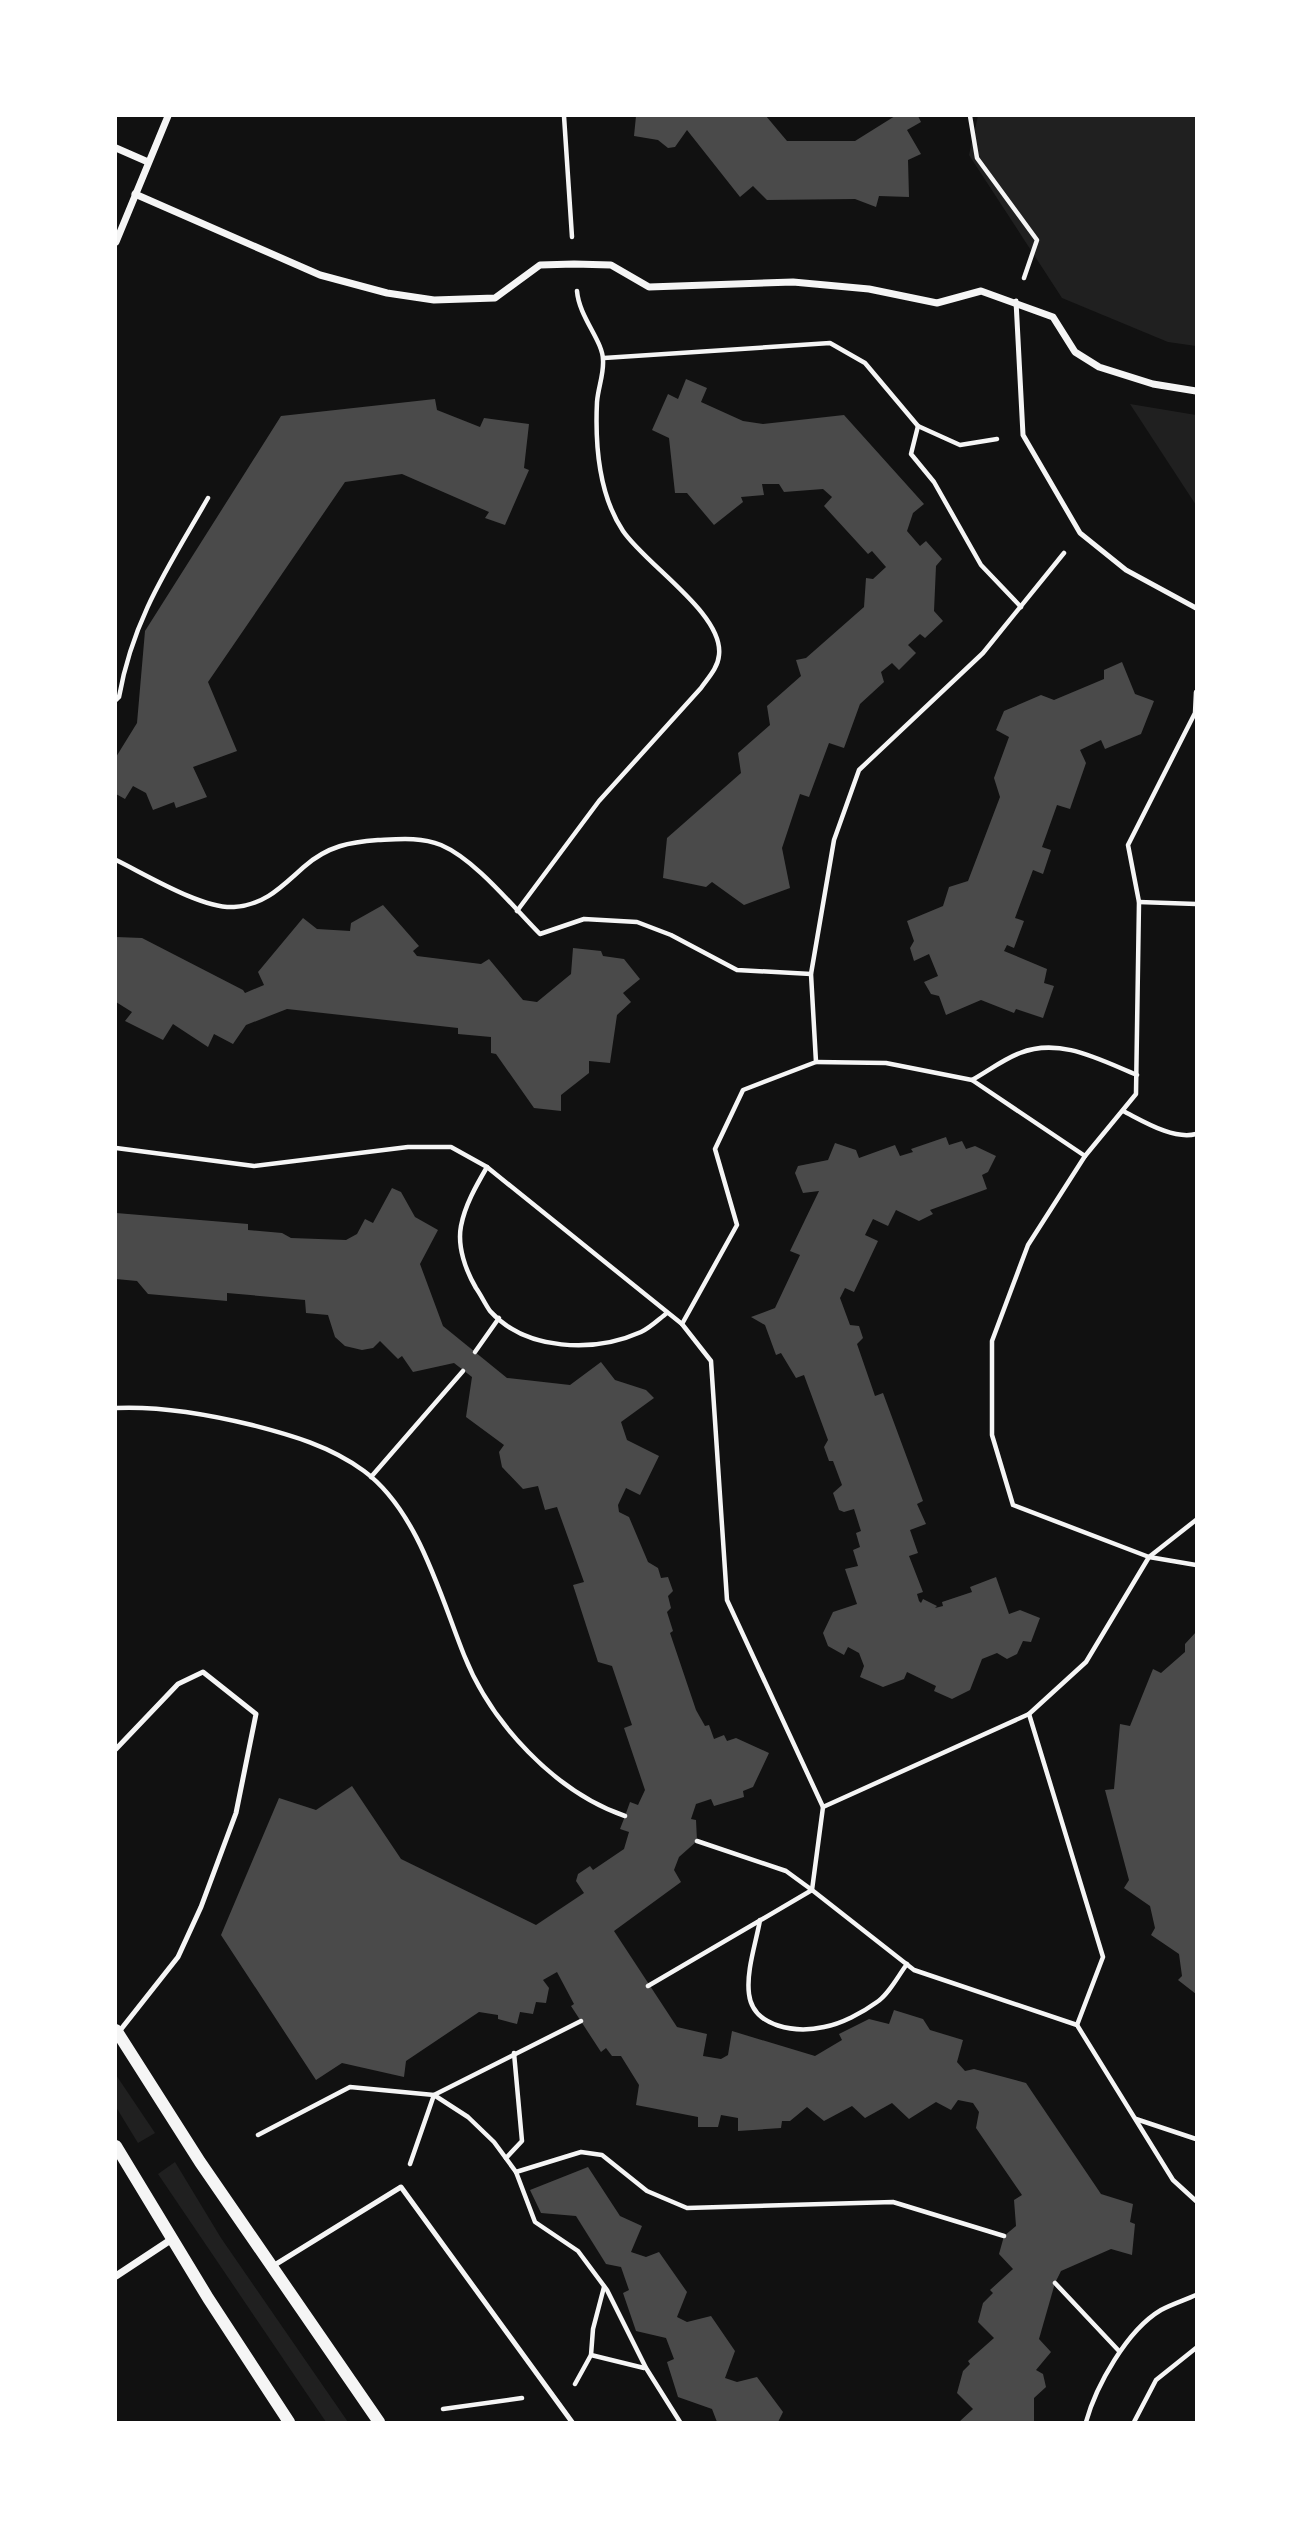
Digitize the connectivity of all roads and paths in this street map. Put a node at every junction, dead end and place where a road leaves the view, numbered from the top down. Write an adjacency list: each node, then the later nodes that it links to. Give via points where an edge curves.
1 (168, 116): 5 (street)
2 (564, 116): 8 (path)
3 (970, 116): 9 (path, via 977,158 1037,240)
4 (116, 148): 5 (street)
5 (148, 162): 6 (street)
6 (135, 194): 7 (street); 8 (street, via 320,275 387,293 435,300 495,298 540,265)
7 (116, 242)
8 (574, 264): 9 (street, via 611,265 649,287 793,282 869,289 937,303 981,292); 10 (path, via 578,308)
9 (1016, 301): 11 (street, via 1053,317 1075,352 1099,367 1153,384); 13 (lane)
10 (604, 358): 12 (path, via 830,342 864,363); 23 (path, via 597,441 609,501 623,531 649,562 708,619 719,655 701,688 599,801)
11 (1196, 391)
12 (918, 426): 13 (path, via 960,445); 16 (path, via 911,454 934,482 981,565)
13 (1023, 435): 15 (lane)
14 (208, 498): 19 (path, via 144,609)
15 (1080, 533): 16 (path); 17 (lane, via 1126,570)
16 (1021, 607): 24 (path, via 983,653 859,770 834,840)
17 (1196, 608)
18 (1196, 692): 21 (path, via 1195,713 1128,845)
19 (116, 701)
20 (116, 860): 23 (path, via 205,901 232,907 267,899 306,865 347,842 414,839 441,845 464,859)
21 (1139, 902): 22 (path); 26 (path)
22 (1196, 904)
23 (517, 911): 24 (path, via 540,934 584,919 637,922 737,970)
24 (810, 974): 25 (path)
25 (816, 1062): 27 (path, via 886,1063); 35 (path, via 743,1090 715,1149 737,1225)
26 (1137, 1075): 27 (path, via 1065,1047 1043,1047 1019,1053); 28 (path, via 1136,1094)
27 (972, 1080): 31 (path)
28 (1123, 1111): 29 (path, via 1156,1128); 31 (path)
29 (1196, 1134)
30 (116, 1148): 32 (path, via 254,1166 408,1147 451,1147)
31 (1086, 1156): 41 (path, via 1028,1245 992,1341 992,1435 1013,1505)
32 (487, 1167): 33 (path); 34 (path, via 471,1195 461,1228 463,1259 490,1310)
33 (667, 1313): 34 (path, via 642,1332 604,1343 572,1345 541,1341); 35 (path)
34 (499, 1318): 36 (path)
35 (682, 1324): 45 (path, via 711,1361 727,1600)
36 (475, 1352)
37 (463, 1371): 39 (path)
38 (116, 1408): 39 (path, via 210,1415 284,1433 331,1450)
39 (371, 1477): 46 (path, via 418,1541 465,1658 496,1711 524,1745 578,1794)
40 (1196, 1520): 41 (path)
41 (1149, 1556): 42 (path); 43 (path, via 1086,1662)
42 (1196, 1565)
43 (1029, 1714): 45 (path); 53 (path, via 1103,1957)
44 (116, 1749): 54 (lane, via 178,1684 203,1672 256,1714 236,1813 201,1907 178,1957)
45 (823, 1807): 48 (path)
46 (625, 1816)
47 (697, 1841): 48 (path, via 786,1871)
48 (812, 1889): 49 (path); 50 (path)
49 (761, 1919): 50 (path, via 748,1996 756,2012 769,2023 789,2029 824,2028 852,2017 880,2001); 51 (path)
50 (907, 1964): 53 (path)
51 (648, 1986)
52 (581, 2021): 55 (path)
53 (1077, 2025): 57 (path)
54 (117, 2032): 67 (street)
55 (514, 2053): 56 (path); 61 (path, via 522,2141)
56 (435, 2095): 58 (path, via 350,2087); 61 (path, via 468,2117); 63 (path)
57 (1135, 2119): 59 (path); 64 (path, via 1173,2180)
58 (258, 2135)
59 (1196, 2139)
60 (116, 2146): 66 (street)
61 (506, 2158): 62 (path)
62 (516, 2172): 65 (path, via 581,2152 602,2155 647,2191 687,2208 892,2202); 74 (path, via 535,2222 578,2251 607,2290)
63 (401, 2187): 67 (lane); 77 (lane)
64 (1196, 2201)
65 (1004, 2236)
66 (172, 2239): 68 (street); 75 (street)
67 (270, 2267): 76 (street)
68 (116, 2276)
69 (1055, 2283): 72 (path)
70 (1196, 2295): 72 (path, via 1159,2311)
71 (1196, 2348): 80 (path, via 1156,2380)
72 (1119, 2351): 79 (path)
73 (591, 2355): 74 (path)
74 (646, 2368): 78 (path)
75 (289, 2423)
76 (379, 2423)
77 (572, 2423)
78 (680, 2423)
79 (1086, 2423)
80 (1134, 2423)

